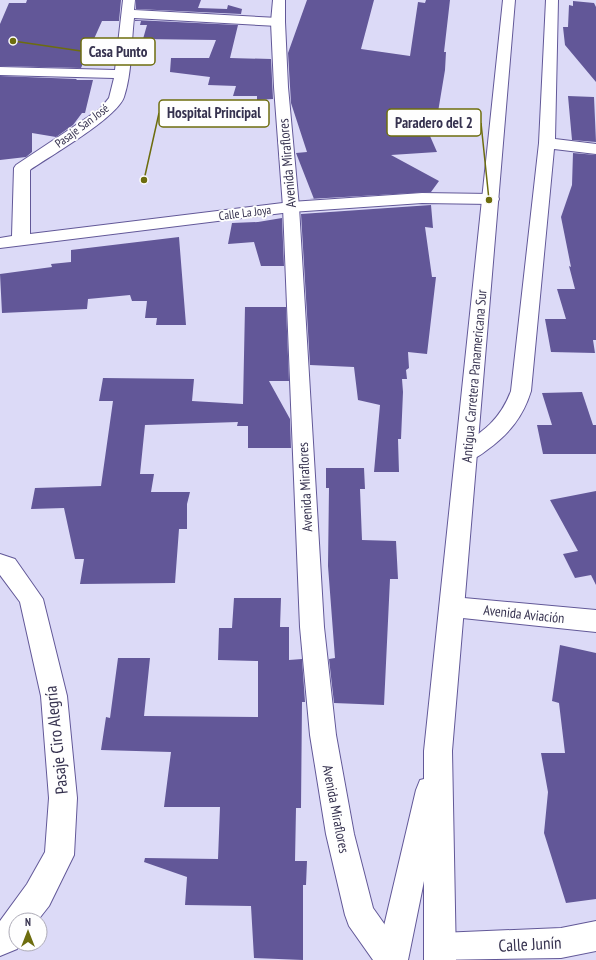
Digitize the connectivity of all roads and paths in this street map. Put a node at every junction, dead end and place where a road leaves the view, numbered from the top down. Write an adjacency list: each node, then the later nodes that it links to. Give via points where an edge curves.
1 (279, 0): 5 (main road, Avenida Miraflores)
2 (509, 0): 10 (main road, Antigua Carretera Panamericana Sur)
3 (552, 0): 8 (main road)
4 (128, 7): 5 (main road); 7 (main road, Pasaje San José)
5 (278, 22): 11 (main road, Avenida Miraflores)
6 (0, 71): 7 (main road)
7 (121, 74): 12 (main road, Pasaje San José, via 116,99 105,112 22,168)
8 (547, 144): 9 (main road); 14 (main road, via 521,391 516,408 498,432)
9 (596, 149)
10 (491, 199): 11 (main road, Calle La Joya, via 422,198); 14 (main road, Antigua Carretera Panamericana Sur)
11 (292, 207): 12 (main road, Calle La Joya); 24 (main road, Avenida Miraflores, via 312,627 322,735 340,834 360,915)
12 (21, 240): 13 (main road, Calle La Joya)
13 (0, 243)
14 (467, 453): 16 (main road, Antigua Carretera Panamericana Sur)
15 (0, 564): 19 (main road, Pasaje Ciro Alegría, via 7,566 30,599 54,696 63,798 59,855 38,895)
16 (452, 607): 17 (main road, Avenida Aviación); 18 (main road, Antigua Carretera Panamericana Sur)
17 (596, 622)
18 (438, 751): 23 (main road, Antigua Carretera Panamericana Sur); 24 (main road, Antigua Carretera Panamericana Sur)
19 (25, 912)
20 (8, 935): 22 (main road)
21 (596, 936): 23 (main road, Calle Junín, via 561,943)
22 (0, 941)
23 (440, 954)
24 (392, 960)

